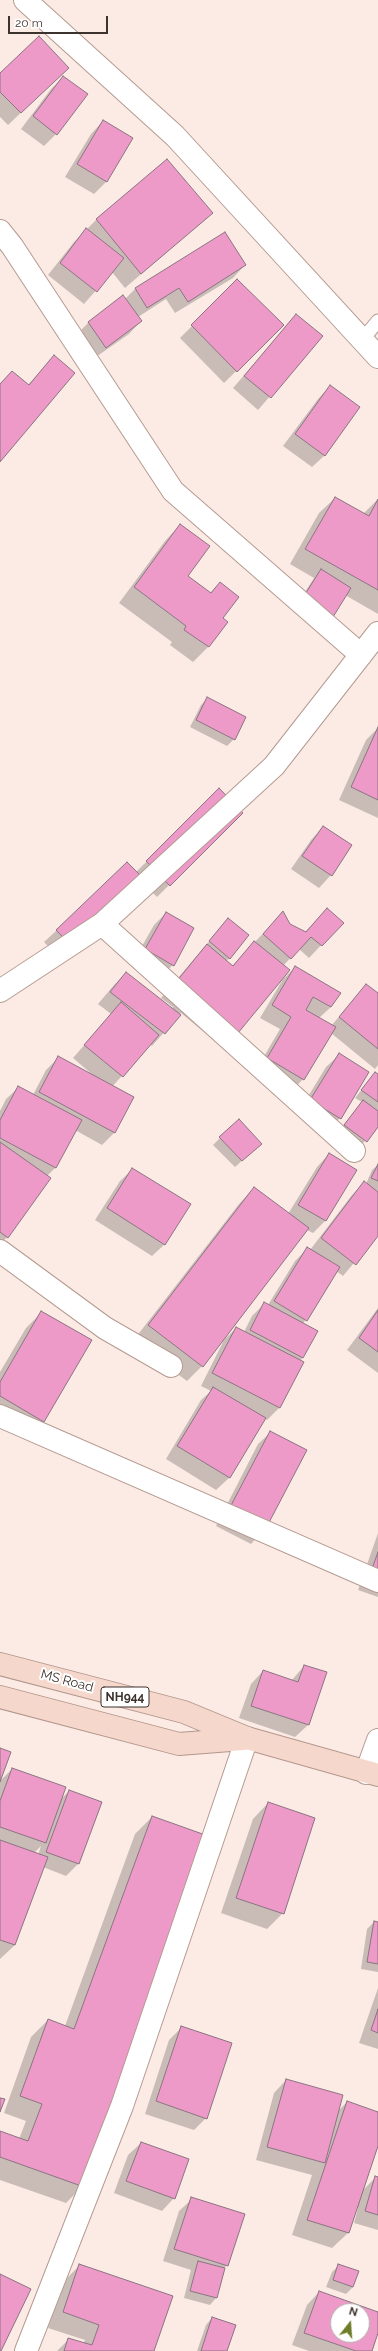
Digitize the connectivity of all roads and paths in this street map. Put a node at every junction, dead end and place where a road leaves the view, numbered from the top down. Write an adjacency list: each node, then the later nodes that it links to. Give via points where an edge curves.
1 (25, 0): 4 (street, via 175,136)
2 (0, 231): 7 (street, via 173,491)
3 (378, 321): 4 (lane)
4 (362, 340): 5 (street)
5 (378, 357)
6 (378, 633): 7 (street)
7 (361, 655): 8 (street, via 274,766)
8 (102, 924): 9 (street); 10 (street)
9 (0, 991)
10 (354, 1151)
11 (0, 1251): 12 (street, via 105,1328)
12 (171, 1366)
13 (0, 1416): 14 (street)
14 (378, 1581)
15 (0, 1664): 17 (highway, MS Road / NH944, via 184,1712)
16 (0, 1697): 17 (highway, MS Road / NH944, via 179,1744)
17 (246, 1738): 19 (highway, MS Road / NH944); 20 (street, via 122,2106)
18 (378, 1740): 19 (street)
19 (372, 1774)
20 (26, 2351)

